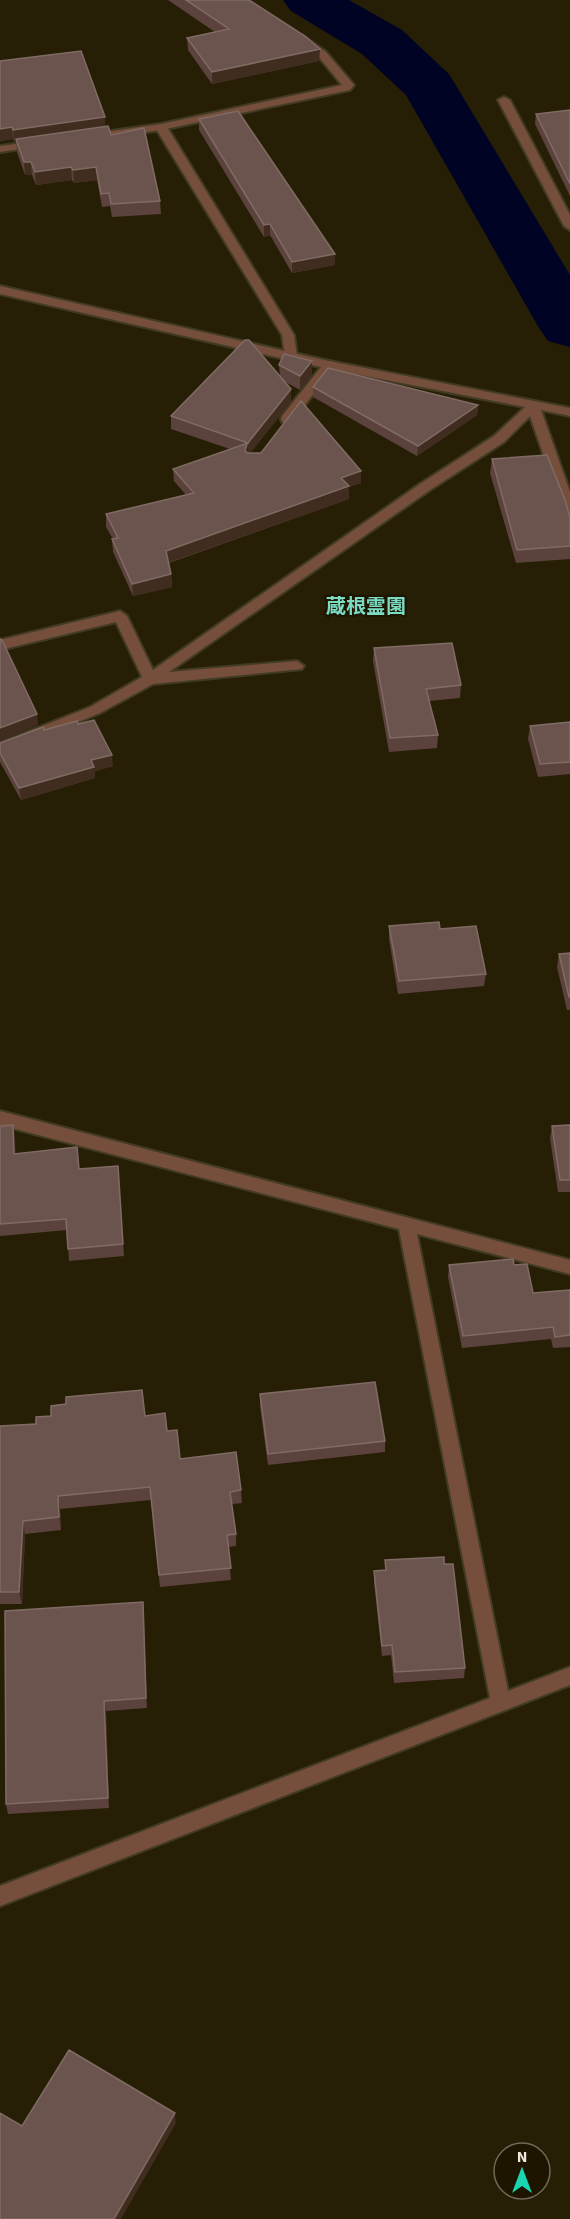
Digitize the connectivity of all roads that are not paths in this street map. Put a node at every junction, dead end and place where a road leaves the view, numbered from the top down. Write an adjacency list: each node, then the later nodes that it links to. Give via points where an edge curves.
1 (290, 29): 3 (street, via 322,54 348,85 346,88)
2 (504, 100): 7 (street)
3 (161, 127): 4 (street); 9 (street, via 288,335)
4 (79, 139)
5 (55, 142): 6 (street)
6 (0, 149)
7 (570, 226)
8 (0, 290): 9 (street)
9 (291, 356): 10 (street)
10 (329, 365): 11 (street); 13 (street)
11 (533, 406): 12 (street); 14 (street); 17 (street, via 499,439)
12 (570, 412)
13 (281, 426)
14 (570, 511)
15 (0, 645): 17 (street, via 120,616)
16 (297, 666): 17 (street)
17 (150, 679): 18 (street, via 94,710)
18 (0, 749)
19 (0, 1118): 20 (street)
20 (407, 1226): 21 (street); 23 (street)
21 (570, 1267)
22 (570, 1676): 23 (street)
23 (501, 1702): 24 (street)
24 (0, 1896)

